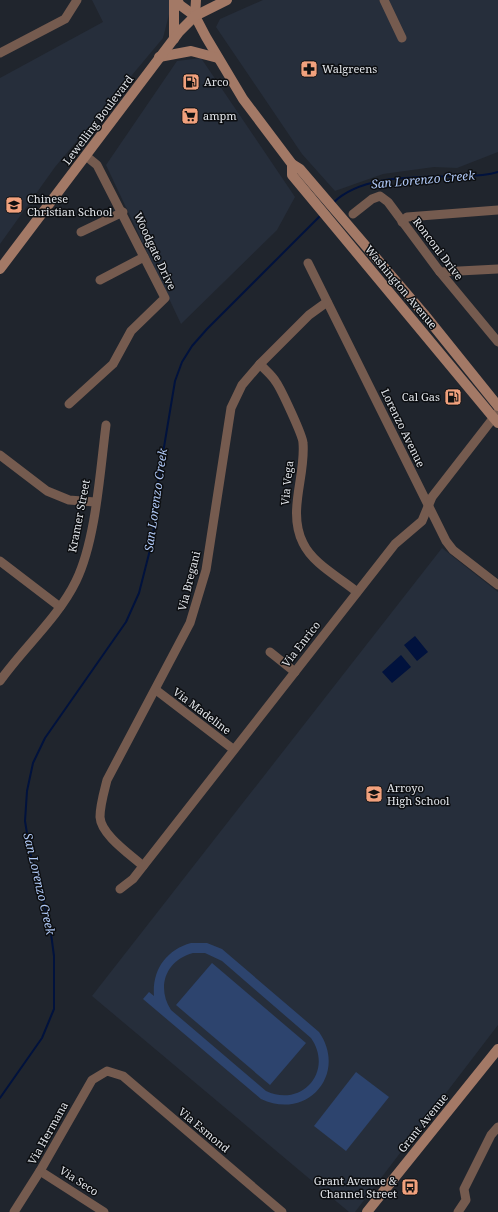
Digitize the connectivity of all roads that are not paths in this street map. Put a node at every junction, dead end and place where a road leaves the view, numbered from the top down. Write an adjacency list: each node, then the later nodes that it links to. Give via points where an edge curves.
1 (77, 0): 10 (street, via 65,19)
2 (174, 0): 9 (main road)
3 (178, 0): 7 (main road, Washington Avenue, via 180,5)
4 (196, 0): 7 (main road)
5 (227, 0): 7 (main road, Lewelling Boulevard)
6 (384, 0): 8 (street)
7 (195, 16): 9 (main road, Lewelling Boulevard); 12 (main road, Washington Avenue)
8 (402, 38)
9 (174, 39): 11 (main road, Lewelling Boulevard)
10 (0, 53)
11 (159, 57): 12 (main road, via 191,51); 13 (main road, Lewelling Boulevard)
12 (218, 58): 14 (main road, Washington Avenue, via 243,99 292,164 292,175)
13 (86, 156): 16 (street, Woodgate Drive, via 97,166); 22 (main road, Lewelling Boulevard)
14 (318, 198): 30 (main road, Washington Avenue, via 339,215); 31 (main road, Washington Avenue, via 330,221)
15 (498, 210): 18 (street, via 407,217)
16 (123, 212): 19 (street); 20 (street, Woodgate Drive)
17 (353, 214): 18 (street, Ronconi Drive, via 380,196 395,209)
18 (402, 222): 24 (street, Ronconi Drive)
19 (81, 232)
20 (144, 257): 25 (street); 29 (street, Woodgate Drive, via 165,298 131,331 113,364)
21 (308, 263): 26 (street, Lorenzo Avenue)
22 (0, 269)
23 (498, 269): 24 (street)
24 (440, 272): 27 (street, Ronconi Drive)
25 (100, 280)
26 (327, 302): 28 (street, Via Bregani, via 309,315); 35 (street, Lorenzo Avenue)
27 (498, 342)
28 (260, 364): 38 (street, Via Vega, via 277,382 304,442 300,491 296,507 297,526 303,543 314,558); 44 (street, Via Bregani, via 242,386 231,408 206,570 190,623)
29 (69, 404)
30 (498, 406)
31 (496, 417): 35 (street, Via Enrico, via 432,497)
32 (106, 425): 34 (street, Kramer Street)
33 (0, 455): 34 (street, via 47,491 69,500)
34 (95, 502): 39 (street, Kramer Street, via 86,554 76,581)
35 (429, 508): 37 (street, Lorenzo Avenue, via 453,550); 38 (street, Via Enrico, via 422,521 395,544)
36 (0, 561): 39 (street)
37 (498, 585)
38 (357, 592): 42 (street, Via Enrico)
39 (60, 607): 41 (street, Kramer Street)
40 (270, 652): 42 (street)
41 (4, 667): 43 (street, Kramer Street)
42 (295, 672): 45 (street, Via Enrico)
43 (0, 681)
44 (156, 690): 45 (street, Via Madeline); 46 (street, Via Bregani, via 107,780 100,819 109,836)
45 (233, 749): 46 (street, Via Enrico)
46 (143, 866): 47 (street, Via Enrico, via 133,879)
47 (120, 889)
48 (498, 1049): 55 (main road, Grant Avenue)
49 (107, 1071): 51 (street, Via Hermana, via 92,1080); 54 (street, Via Esmond, via 123,1076)
50 (498, 1127): 56 (street, via 491,1135 464,1189 466,1200)
51 (40, 1171): 52 (street, Via Hermana); 53 (street, Via Seco)
52 (14, 1212)
53 (104, 1212)
54 (282, 1212)
55 (367, 1212)
56 (458, 1212)

